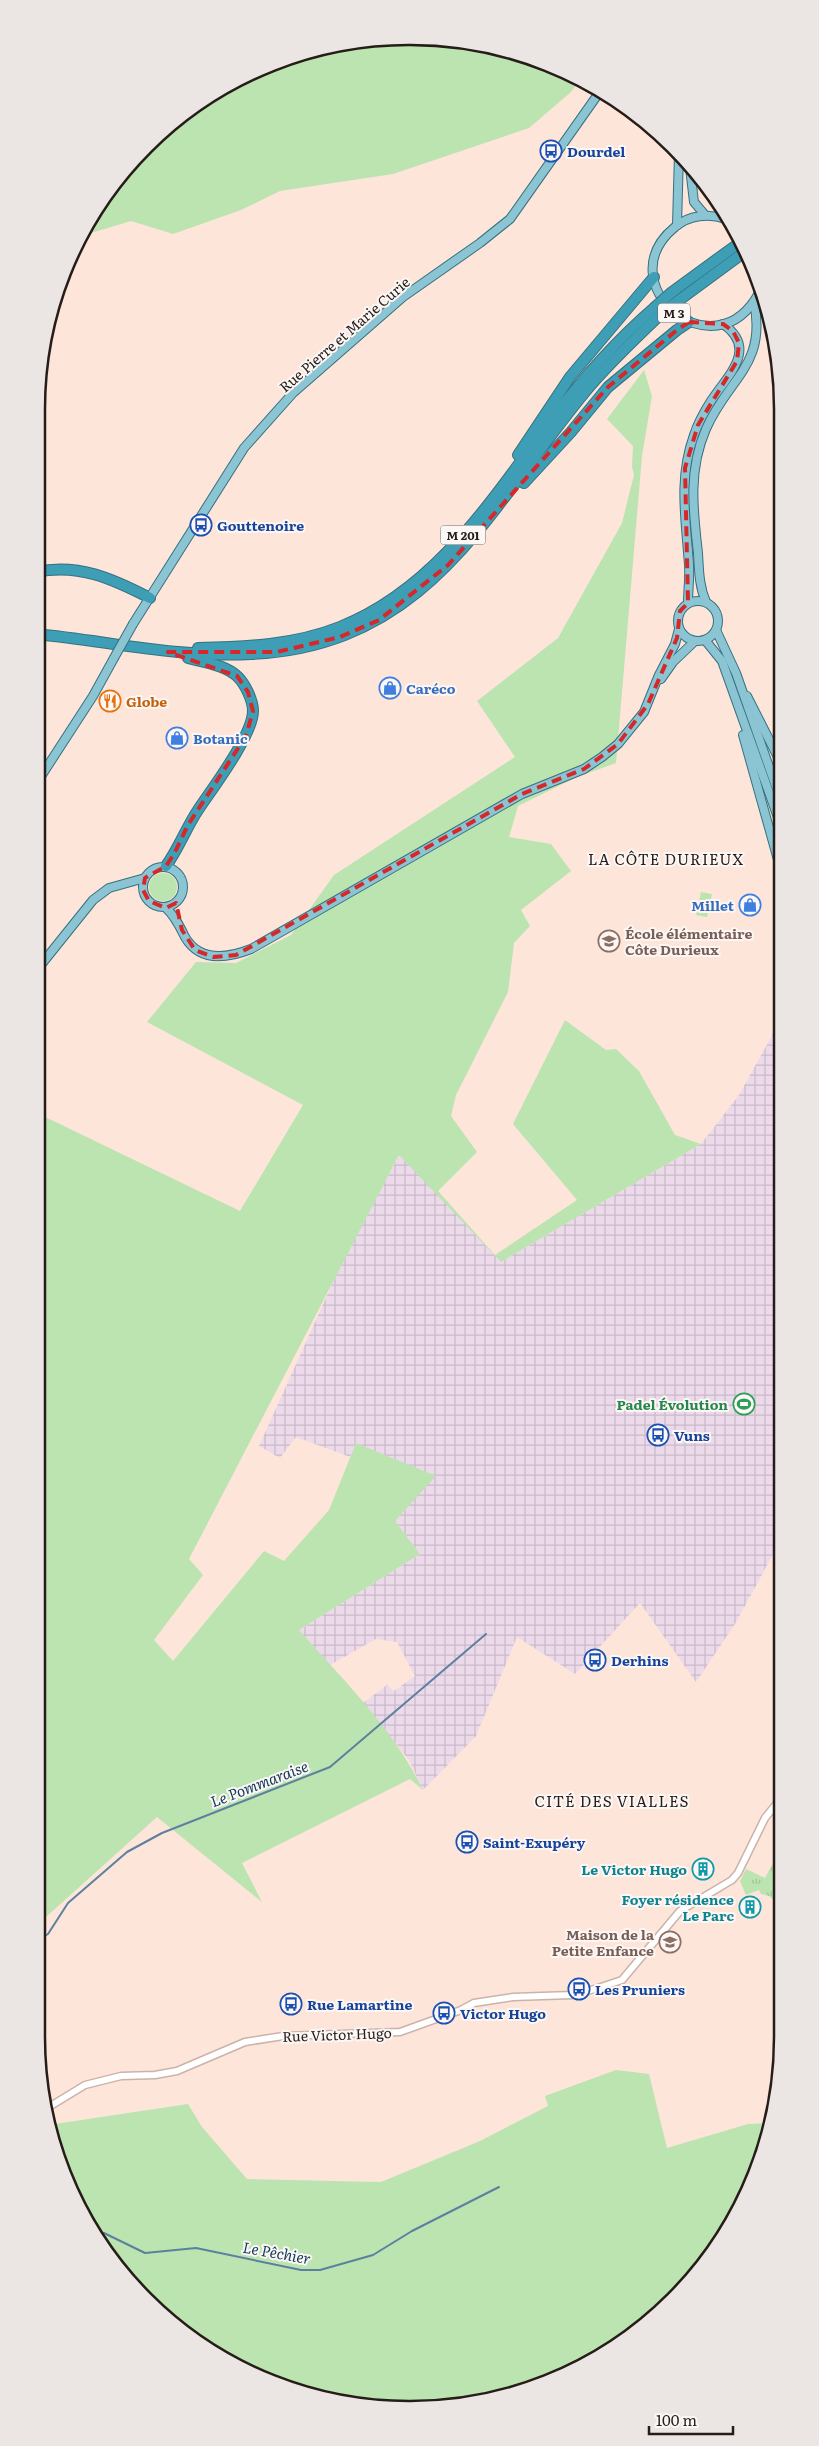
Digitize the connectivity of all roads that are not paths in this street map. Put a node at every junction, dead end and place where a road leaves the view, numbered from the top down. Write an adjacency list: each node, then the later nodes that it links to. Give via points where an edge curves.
1 (596, 97): 15 (main road, Rue Pierre et Marie Curie, via 510,219 403,297 293,393 244,448)
2 (679, 164): 6 (main road)
3 (691, 178): 4 (main road, via 694,202)
4 (705, 216): 5 (main road, M 3); 6 (main road, M 3)
5 (720, 218)
6 (677, 226): 8 (main road, M 3, via 661,243 656,254)
7 (737, 250): 13 (highway, M 201, bridge, via 657,311 584,394)
8 (654, 277): 11 (main road, M 3, via 665,305); 13 (highway, via 570,377)
9 (757, 297): 10 (main road, M 3)
10 (754, 302): 12 (main road, M 3, via 746,312); 16 (main road, via 758,324 753,353 712,416 696,462 693,512 700,582)
11 (689, 322): 12 (main road, M 3); 13 (highway, via 608,387 572,432)
12 (723, 324): 17 (main road, via 736,336 739,352 734,369 700,420 688,456 683,499 689,565)
13 (479, 525): 18 (highway, M 201, via 402,593 375,611 303,639 240,647 199,648); 24 (highway, M 201, via 448,565 408,601 379,620 340,637 306,647 252,654)
14 (45, 571): 15 (highway, via 82,570 114,580)
15 (150, 598): 29 (main road, Rue Pierre et Marie Curie, bridge, via 90,702)
16 (706, 602): 17 (main road); 20 (main road, via 716,612)
17 (688, 603): 19 (main road, via 678,617)
18 (45, 629)
19 (679, 629): 23 (main road, via 688,639); 27 (main road)
20 (716, 630): 22 (main road); 25 (main road)
21 (45, 635): 24 (highway, M 201)
22 (705, 640): 23 (main road); 26 (main road, via 719,656)
23 (695, 641): 27 (main road, via 672,662)
24 (168, 652): 33 (highway, via 216,666 237,676 248,692 253,711 246,736 188,825)
25 (736, 673): 28 (main road); 30 (main road)
26 (728, 680): 31 (main road); 32 (main road)
27 (653, 694): 39 (main road, via 632,728 602,757 584,769 522,794 251,949 224,957 204,955 196,950)
28 (774, 749)
29 (45, 770)
30 (774, 781)
31 (774, 806)
32 (774, 845)
33 (166, 866): 34 (main road, via 156,868); 37 (main road, via 178,872 183,882)
34 (144, 878): 35 (main road); 36 (main road)
35 (125, 885): 36 (main road); 40 (main road, via 110,888 93,900)
36 (143, 890): 38 (main road, via 152,904)
37 (177, 902): 38 (main road); 39 (main road)
38 (166, 908): 39 (main road)
39 (182, 930)
40 (45, 960)
41 (774, 1807): 42 (street, Rue Victor Hugo, via 752,1840 732,1880 680,1911 622,1980 572,1995 474,2002 461,2010 400,2032 283,2036 245,2042 177,2071 102,2079 85,2085)
42 (52, 2105)

